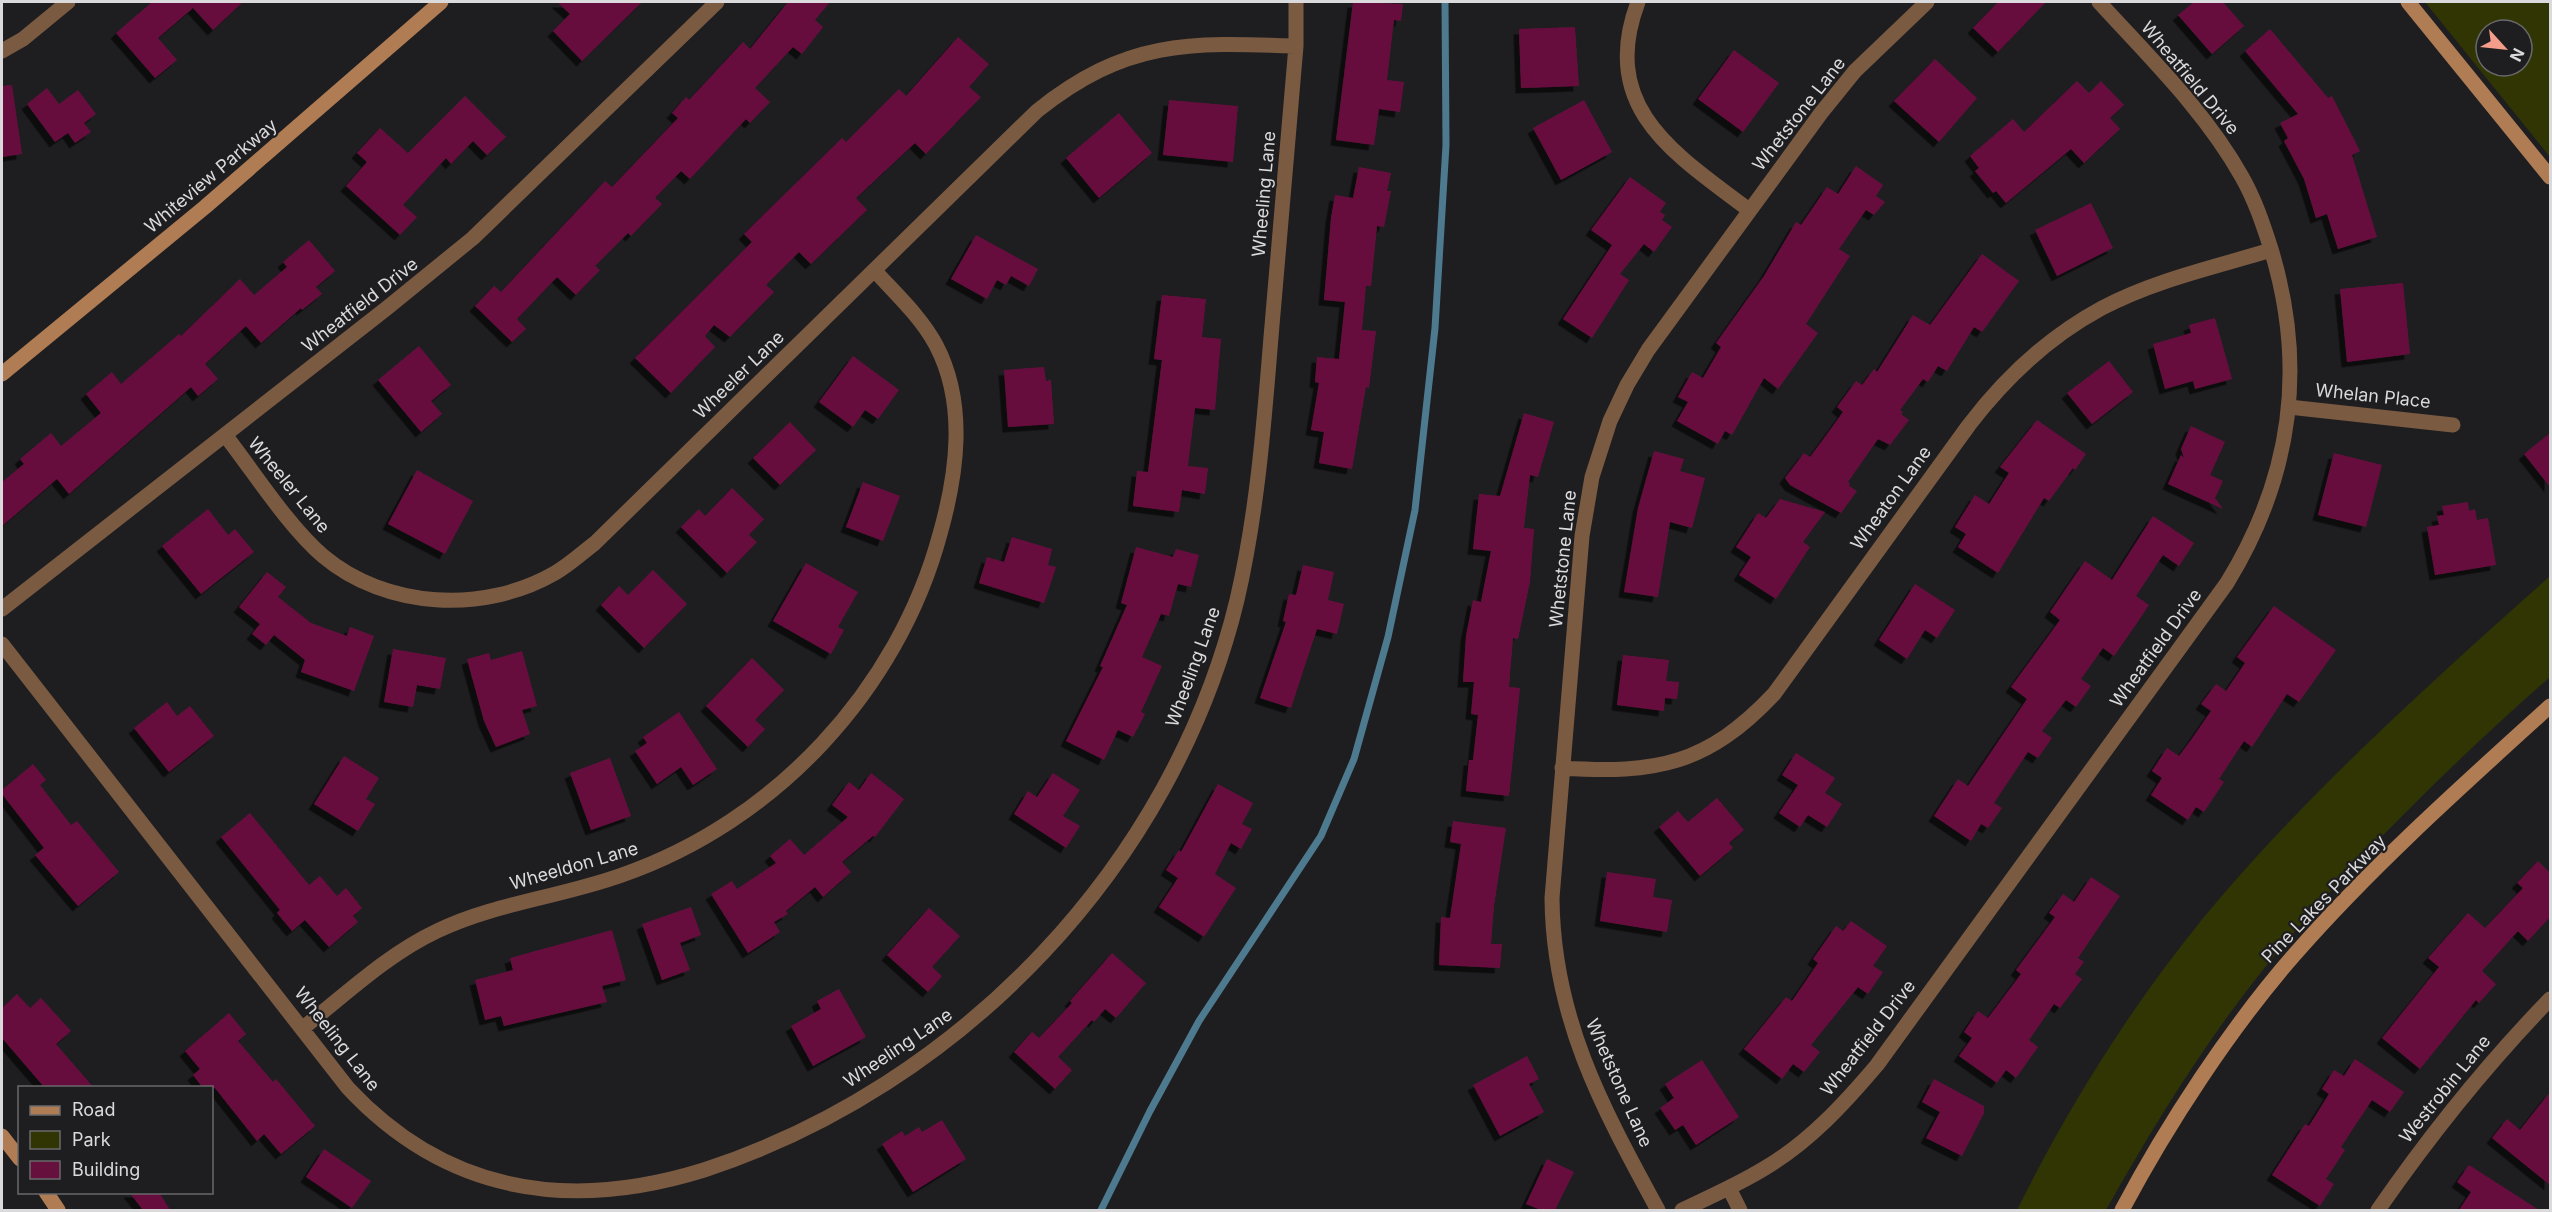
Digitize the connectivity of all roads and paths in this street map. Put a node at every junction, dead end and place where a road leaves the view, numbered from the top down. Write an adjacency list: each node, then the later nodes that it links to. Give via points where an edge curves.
1 (68, 2): 10 (street)
2 (441, 2): 15 (street, Whiteview Parkway, via 205,207)
3 (717, 2): 18 (street, Wheatfield Drive, via 473,238)
4 (1296, 2): 9 (street, Wheeling Lane)
5 (1638, 2): 12 (street, via 1627,38 1626,62 1630,85 1642,111 1668,146)
6 (1927, 2): 12 (street, Whetstone Lane, via 1840,88)
7 (2099, 2): 13 (street, Wheatfield Drive, via 2211,129 2243,178)
8 (2408, 2): 11 (street)
9 (1296, 46): 14 (street, Wheeler Lane, via 1190,45 1153,51 1094,73 1038,111); 24 (street, Wheeling Lane, via 1256,492 1236,603 1221,656 1185,743 1120,858 1069,925 999,998 933,1051 806,1129 699,1172 642,1187 589,1192 530,1189 492,1181 418,1148 370,1112)
10 (2, 51)
11 (2550, 177)
12 (1749, 210): 22 (street, Whetstone Lane, via 1642,359 1603,440 1582,536)
13 (2271, 250): 16 (street, Wheatfield Drive, via 2286,310 2292,378); 22 (street, Wheaton Lane, via 2118,301 2073,326 2027,362 1959,438 1774,694 1736,730 1695,754 1670,763 1618,771)
14 (875, 271): 18 (street, Wheeler Lane, via 595,543 556,573 501,595 464,601 426,599 355,577 305,538); 24 (street, Wheeldon Lane, via 937,347 947,373 957,429 956,458 928,575 896,645 860,700 791,774 713,832 622,876 503,907 437,931 402,951)
15 (2, 374)
16 (2289, 407): 17 (street, Whelan Place); 27 (street, Wheatfield Drive, via 2282,450 2260,520 2240,563 2211,607 1876,1065 1839,1108 1803,1141)
17 (2453, 425)
18 (225, 435): 19 (street, Wheatfield Drive)
19 (2, 609)
20 (2, 644): 24 (street, Wheeling Lane)
21 (2550, 706): 33 (street, Pine Lakes Parkway, via 2343,902 2294,956 2222,1050)
22 (1562, 768): 30 (street, Whetstone Lane, via 1552,898 1560,988 1578,1048)
23 (2550, 999): 34 (street, Westrobin Lane, via 2468,1089)
24 (303, 1028)
25 (2, 1136): 26 (street)
26 (18, 1156)
27 (1729, 1188): 31 (street, Wheatfield Drive); 32 (street)
28 (47, 1194): 29 (street)
29 (58, 1210)
30 (1658, 1210)
31 (1683, 1210)
32 (1740, 1210)
33 (2122, 1210)
34 (2378, 1210)

